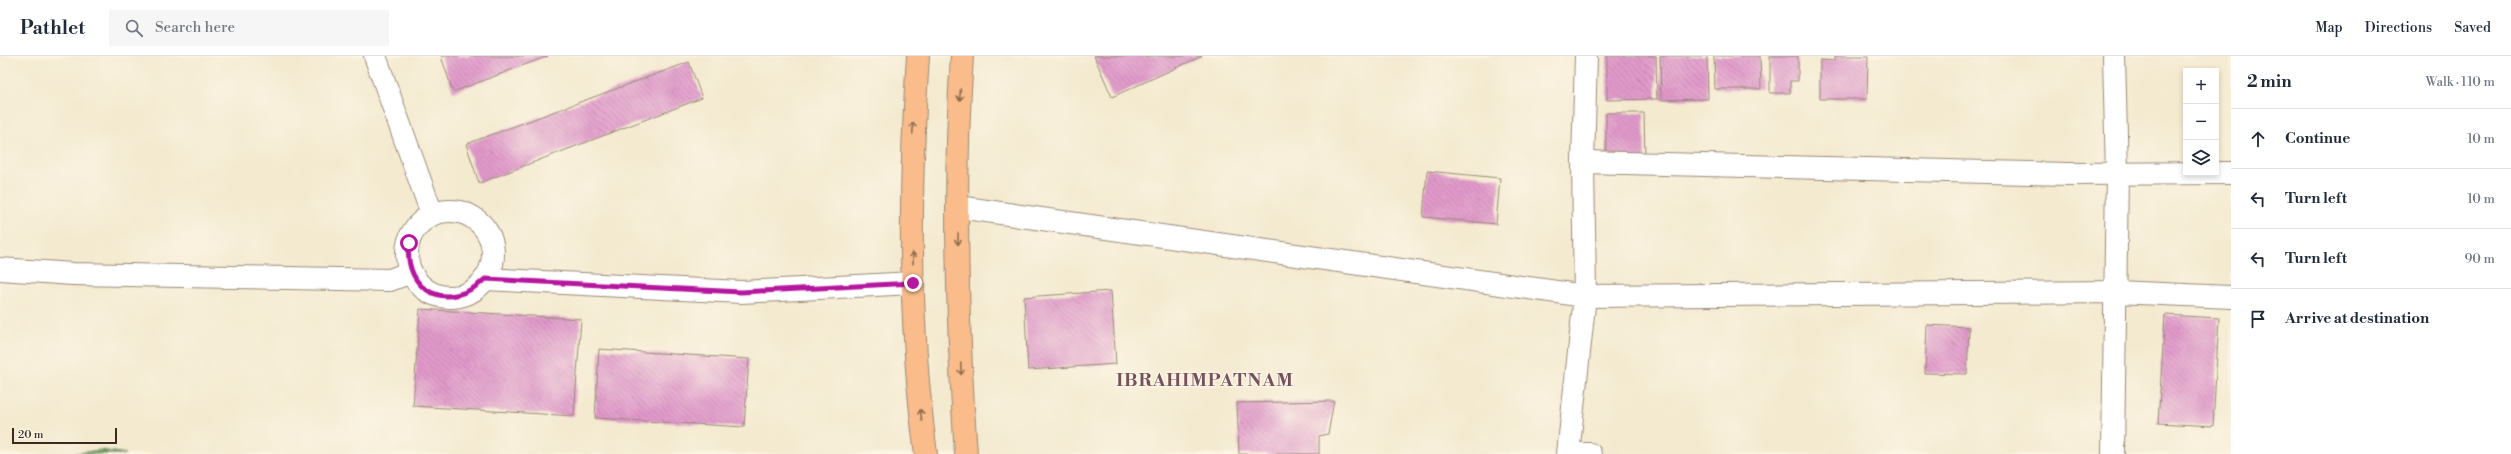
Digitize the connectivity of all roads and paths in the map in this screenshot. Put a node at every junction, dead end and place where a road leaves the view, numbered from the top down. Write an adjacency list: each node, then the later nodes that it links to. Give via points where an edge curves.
1 (375, 56): 10 (street)
2 (918, 56): 14 (highway, one-way to 2, via 913,128)
3 (962, 56): 9 (highway, one-way to 9, via 957,130)
4 (1586, 56): 6 (street)
5 (2114, 56): 8 (street)
6 (1583, 162): 8 (street); 16 (street)
7 (2231, 173): 8 (street)
8 (2117, 174): 15 (street)
9 (958, 207): 16 (street); 19 (highway, one-way to 19, via 957,282)
10 (432, 214): 12 (street, via 415,229 409,243 407,257); 13 (street, via 454,212 469,215 481,224 489,236 493,251 491,266)
11 (0, 269): 12 (street, via 73,274 390,280)
12 (411, 272): 13 (street, via 419,284 431,293 446,297 460,296 474,289)
13 (485, 279): 14 (street, via 741,292)
14 (913, 283): 18 (highway, one-way to 14, via 917,388)
15 (2116, 292): 16 (street); 17 (street); 22 (street)
16 (1585, 296): 20 (street)
17 (2231, 297)
18 (926, 454)
19 (966, 454)
20 (1568, 454): 21 (street)
21 (1590, 454)
22 (2113, 454)

